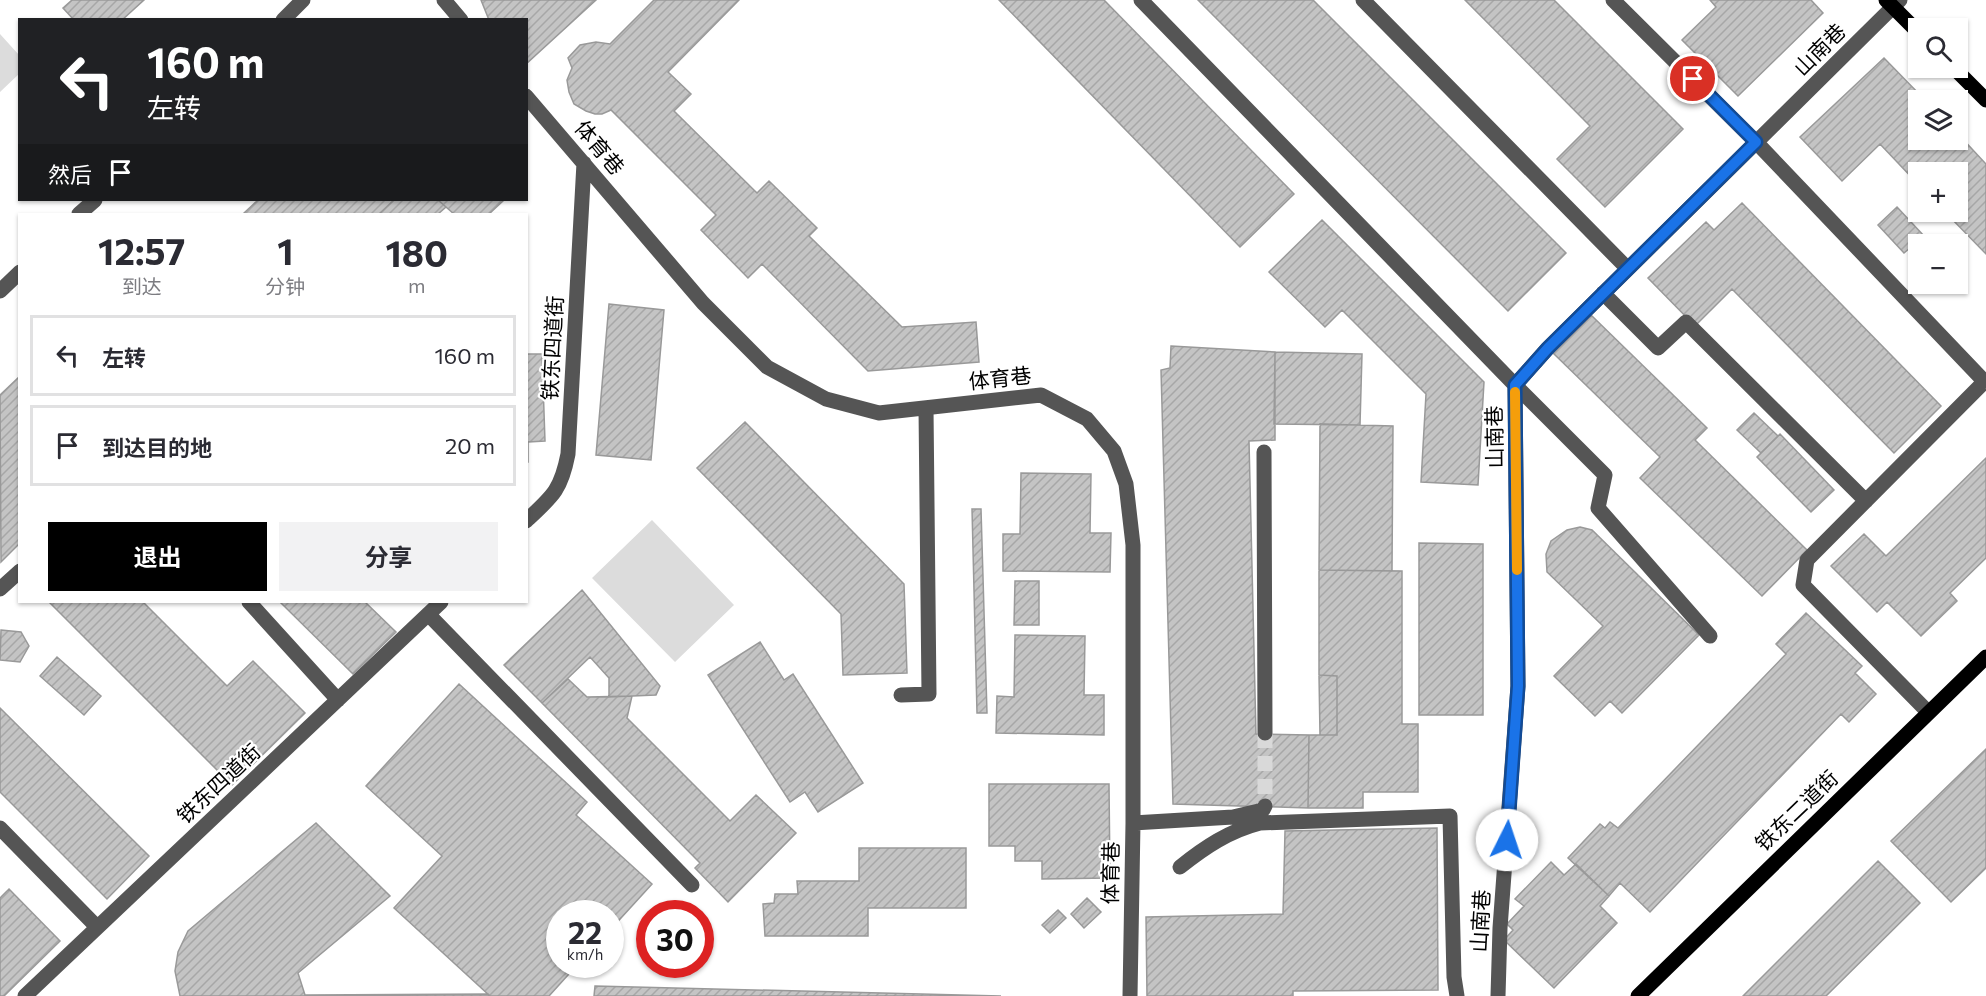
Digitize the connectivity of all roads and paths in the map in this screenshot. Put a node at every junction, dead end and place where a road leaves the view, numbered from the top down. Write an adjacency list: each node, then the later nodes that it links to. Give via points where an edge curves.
1 (303, 0): 7 (street)
2 (444, 0): 8 (street)
3 (1141, 0): 22 (street)
4 (1363, 0): 17 (street)
5 (1613, 0): 13 (street)
6 (1893, 2): 9 (main road); 13 (street, 山南巷)
7 (285, 18)
8 (459, 18)
9 (1908, 20)
10 (1964, 78): 12 (main road)
11 (528, 98): 14 (street, 体育巷)
12 (1986, 100)
13 (1756, 142): 17 (street, 山南巷); 21 (street)
14 (584, 163): 23 (street, 体育巷, via 703,303 767,367 826,399 879,413); 26 (street, 铁东四道街, via 568,454 553,496)
15 (94, 201): 16 (street)
16 (80, 213)
17 (1628, 269): 20 (street, 山南巷)
18 (18, 274): 19 (street)
19 (0, 291)
20 (1603, 293): 22 (street, 山南巷); 25 (street, via 1658,348 1686,322)
21 (1985, 380): 25 (street)
22 (1515, 385): 32 (street, via 1605,475 1598,508); 47 (street, 山南巷, via 1518,686)
23 (926, 408): 34 (street, via 929,694); 39 (street, 体育巷, via 1041,395 1087,418 1114,451 1126,484 1133,545)
24 (1264, 452): 37 (street)
25 (1866, 501): 36 (street, via 1807,560 1803,585)
26 (528, 519)
27 (18, 573): 28 (street)
28 (0, 589)
29 (250, 603): 35 (street)
30 (440, 603): 31 (street, 铁东四道街)
31 (428, 614): 35 (street, 铁东四道街); 42 (street)
32 (1710, 636)
33 (1986, 657): 36 (main road, 铁东二道街)
34 (901, 695)
35 (338, 700): 43 (street, 铁东四道街)
36 (1928, 712): 48 (main road, 铁东二道街)
37 (1265, 733)
38 (1265, 806): 39 (street, via 1263,810 1233,817)
39 (1133, 823): 45 (street, 体育巷)
40 (0, 828): 43 (street)
41 (1180, 867): 46 (street, via 1222,836 1260,823 1450,816)
42 (692, 885)
43 (97, 927): 44 (street, 铁东四道街)
44 (25, 996)
45 (1130, 996)
46 (1457, 996)
47 (1498, 996)
48 (1638, 996)

